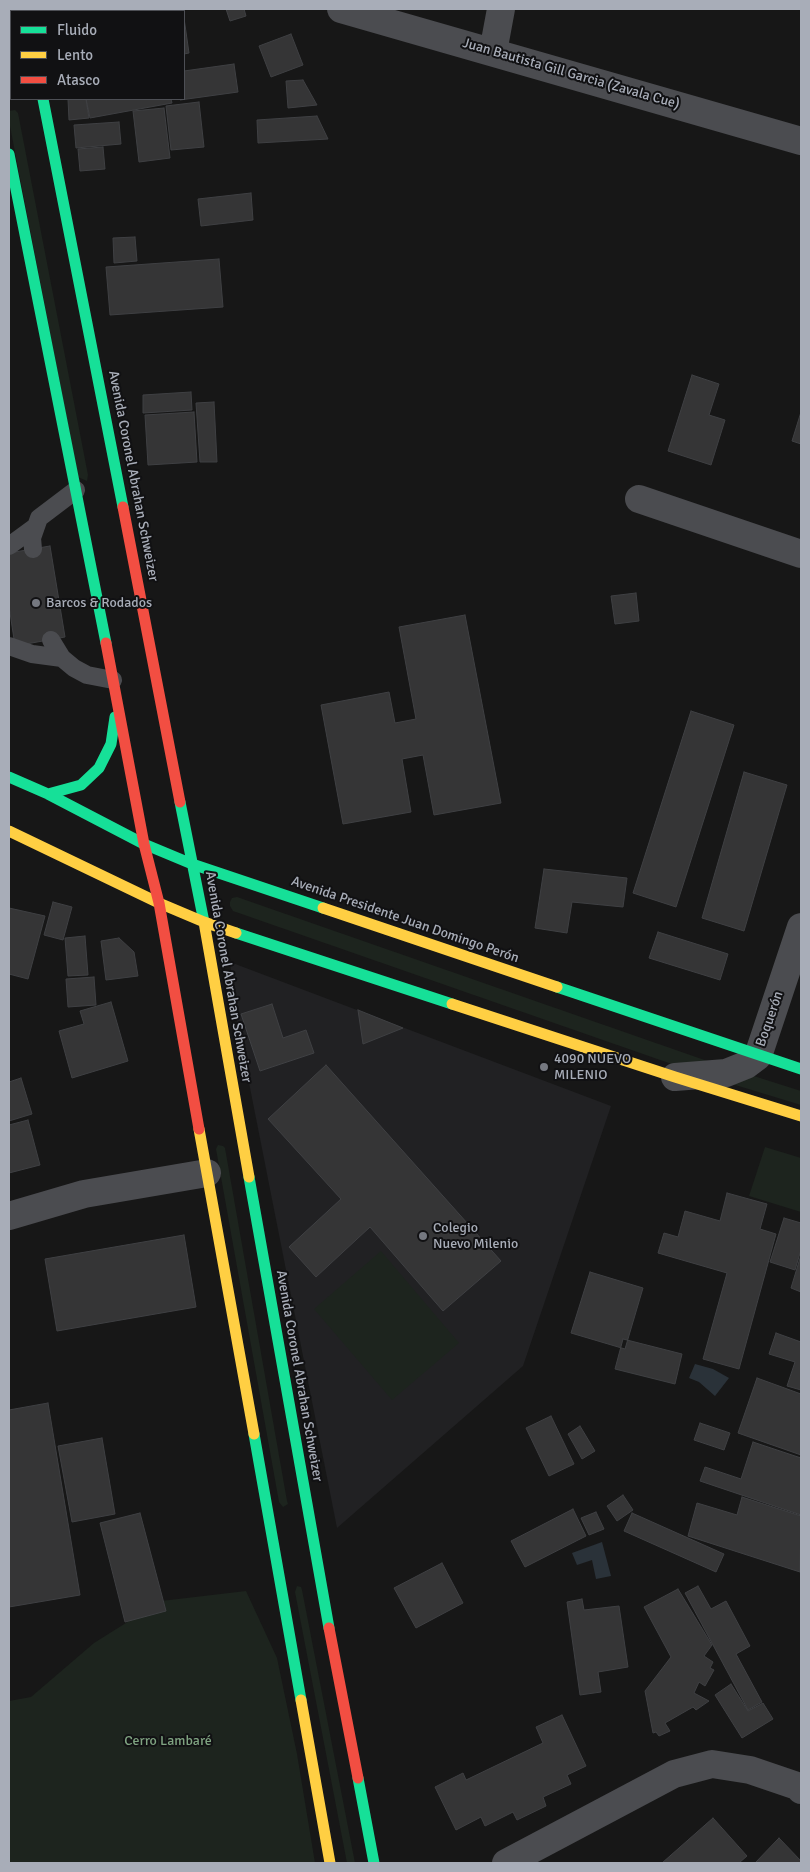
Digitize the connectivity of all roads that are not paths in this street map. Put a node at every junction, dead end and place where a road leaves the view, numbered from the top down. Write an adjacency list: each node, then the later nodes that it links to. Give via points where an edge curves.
1 (341, 9): 3 (street, Juan Bautista Gill Garcia (Zavala Cue))
2 (501, 9): 3 (street)
3 (493, 52): 5 (street, Juan Bautista Gill Garcia (Zavala Cue))
4 (43, 100): 22 (main road, Avenida Coronel Abrahan Schweizer)
5 (801, 141)
6 (9, 154): 7 (main road)
7 (76, 490): 9 (lane, via 39,518); 16 (main road)
8 (639, 499): 12 (street)
9 (35, 527): 10 (lane); 11 (lane)
10 (9, 546)
11 (32, 549)
12 (801, 554)
13 (51, 640): 15 (lane)
14 (9, 646): 15 (lane, via 32,654)
15 (62, 658): 16 (lane, via 87,675)
16 (113, 680): 17 (main road)
17 (117, 698): 19 (main road, via 112,744 99,768 81,785); 21 (main road)
18 (9, 777): 19 (main road, Avenida Presidente Juan Domingo Perón)
19 (48, 794): 21 (main road, Avenida Presidente Juan Domingo Perón)
20 (9, 831): 23 (main road)
21 (144, 844): 22 (main road, Avenida Presidente Juan Domingo Perón); 23 (main road)
22 (192, 864): 24 (main road, Avenida Coronel Abrahan Schweizer); 26 (main road, Avenida Presidente Juan Domingo Perón)
23 (159, 903): 24 (main road); 30 (main road)
24 (204, 922): 28 (main road); 34 (main road, Avenida Coronel Abrahan Schweizer, via 318,1569)
25 (801, 927): 26 (street, Boquerón)
26 (758, 1056): 27 (main road, Avenida Presidente Juan Domingo Perón); 28 (street, Boquerón, via 726,1073)
27 (801, 1069)
28 (675, 1077): 29 (main road)
29 (801, 1116)
30 (207, 1173): 31 (street, via 84,1194); 33 (main road)
31 (9, 1216)
32 (801, 1786): 35 (street, via 750,1770 712,1764 674,1774)
33 (330, 1863)
34 (374, 1863)
35 (506, 1863)

